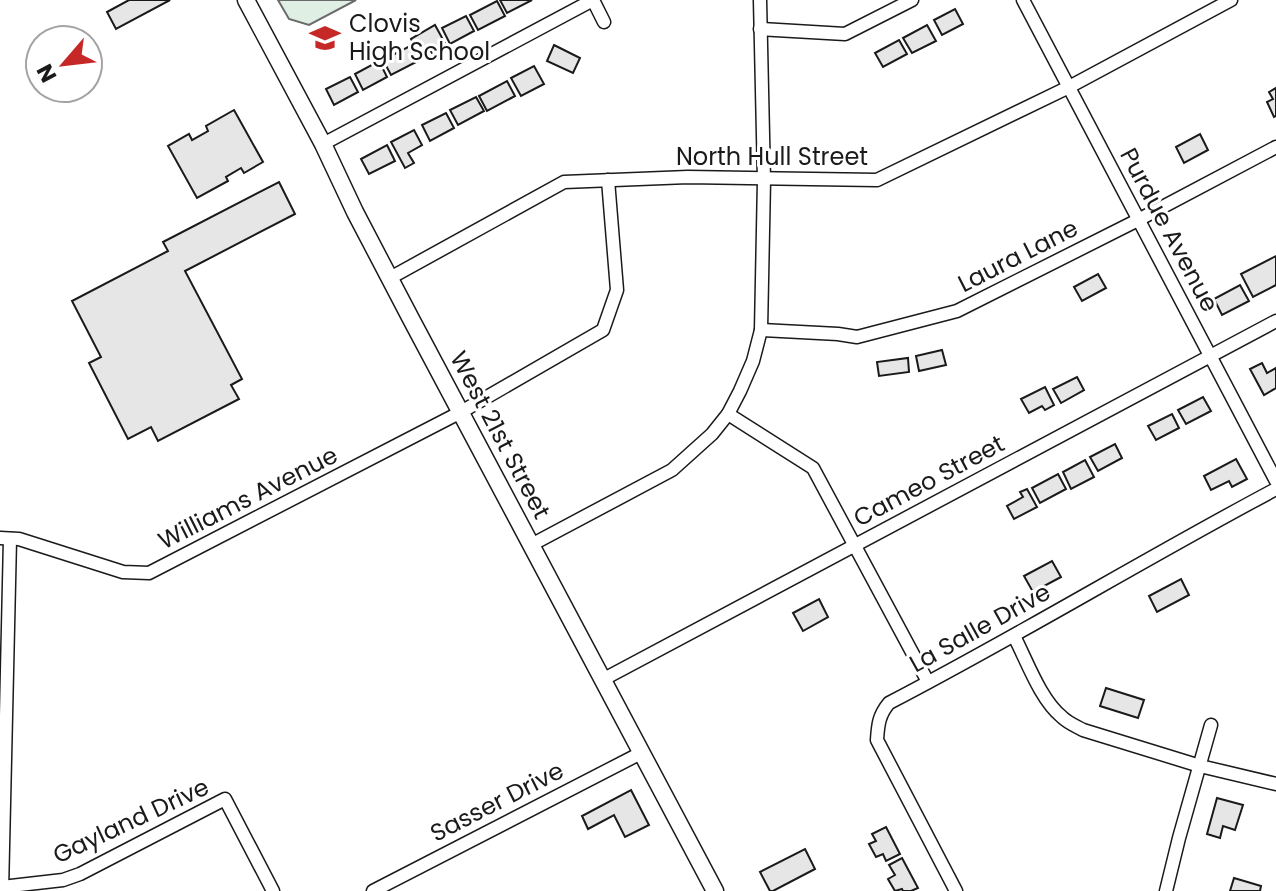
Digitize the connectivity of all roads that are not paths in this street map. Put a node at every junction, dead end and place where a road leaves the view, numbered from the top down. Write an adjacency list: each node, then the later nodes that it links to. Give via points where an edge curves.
1 (246, 0): 10 (main road, West 21st Street)
2 (593, 0): 7 (street); 10 (street)
3 (760, 0): 8 (street)
4 (912, 0): 8 (street, via 845,34)
5 (1023, 0): 9 (street, Purdue Avenue)
6 (1231, 0): 9 (street, North Hull Street)
7 (604, 22)
8 (760, 29): 13 (street)
9 (1069, 87): 13 (street, North Hull Street, via 877,180); 14 (street, Purdue Avenue)
10 (323, 144): 15 (main road, West 21st Street)
11 (1276, 147): 14 (street, Laura Lane)
12 (608, 180): 13 (street, North Hull Street); 15 (street, North Hull Street, via 564,182); 19 (street, Williams Avenue, via 617,290 603,330)
13 (764, 180): 17 (street)
14 (1138, 220): 17 (street, Laura Lane, via 957,311 857,337); 18 (street, Purdue Avenue)
15 (390, 278): 19 (main road, West 21st Street)
16 (1276, 321): 18 (street, Cameo Street)
17 (761, 330): 20 (street)
18 (1211, 355): 21 (street, Purdue Avenue); 25 (street, Cameo Street)
19 (461, 412): 23 (street, Williams Avenue, via 149,573 123,572); 24 (main road, West 21st Street)
20 (728, 414): 24 (street, via 672,470); 25 (street, via 813,468)
21 (1276, 481)
22 (1276, 489): 26 (street, La Salle Drive)
23 (5, 538): 33 (street)
24 (531, 545): 27 (main road, West 21st Street)
25 (855, 545): 27 (street, Cameo Street); 28 (street)
26 (1014, 636): 28 (street, La Salle Drive); 31 (street, via 1048,701 1069,723)
27 (602, 680): 30 (main road, West 21st Street)
28 (928, 682): 37 (street, La Salle Drive, via 889,703 878,723 877,740)
29 (1211, 725): 31 (street)
30 (641, 753): 35 (street, Sasser Drive); 36 (main road, West 21st Street)
31 (1200, 766): 32 (street); 38 (street)
32 (1276, 784)
33 (2, 889): 34 (street, Gayland Drive, via 80,874 225,799)
34 (273, 891)
35 (373, 891)
36 (715, 891)
37 (956, 891)
38 (1166, 891)

